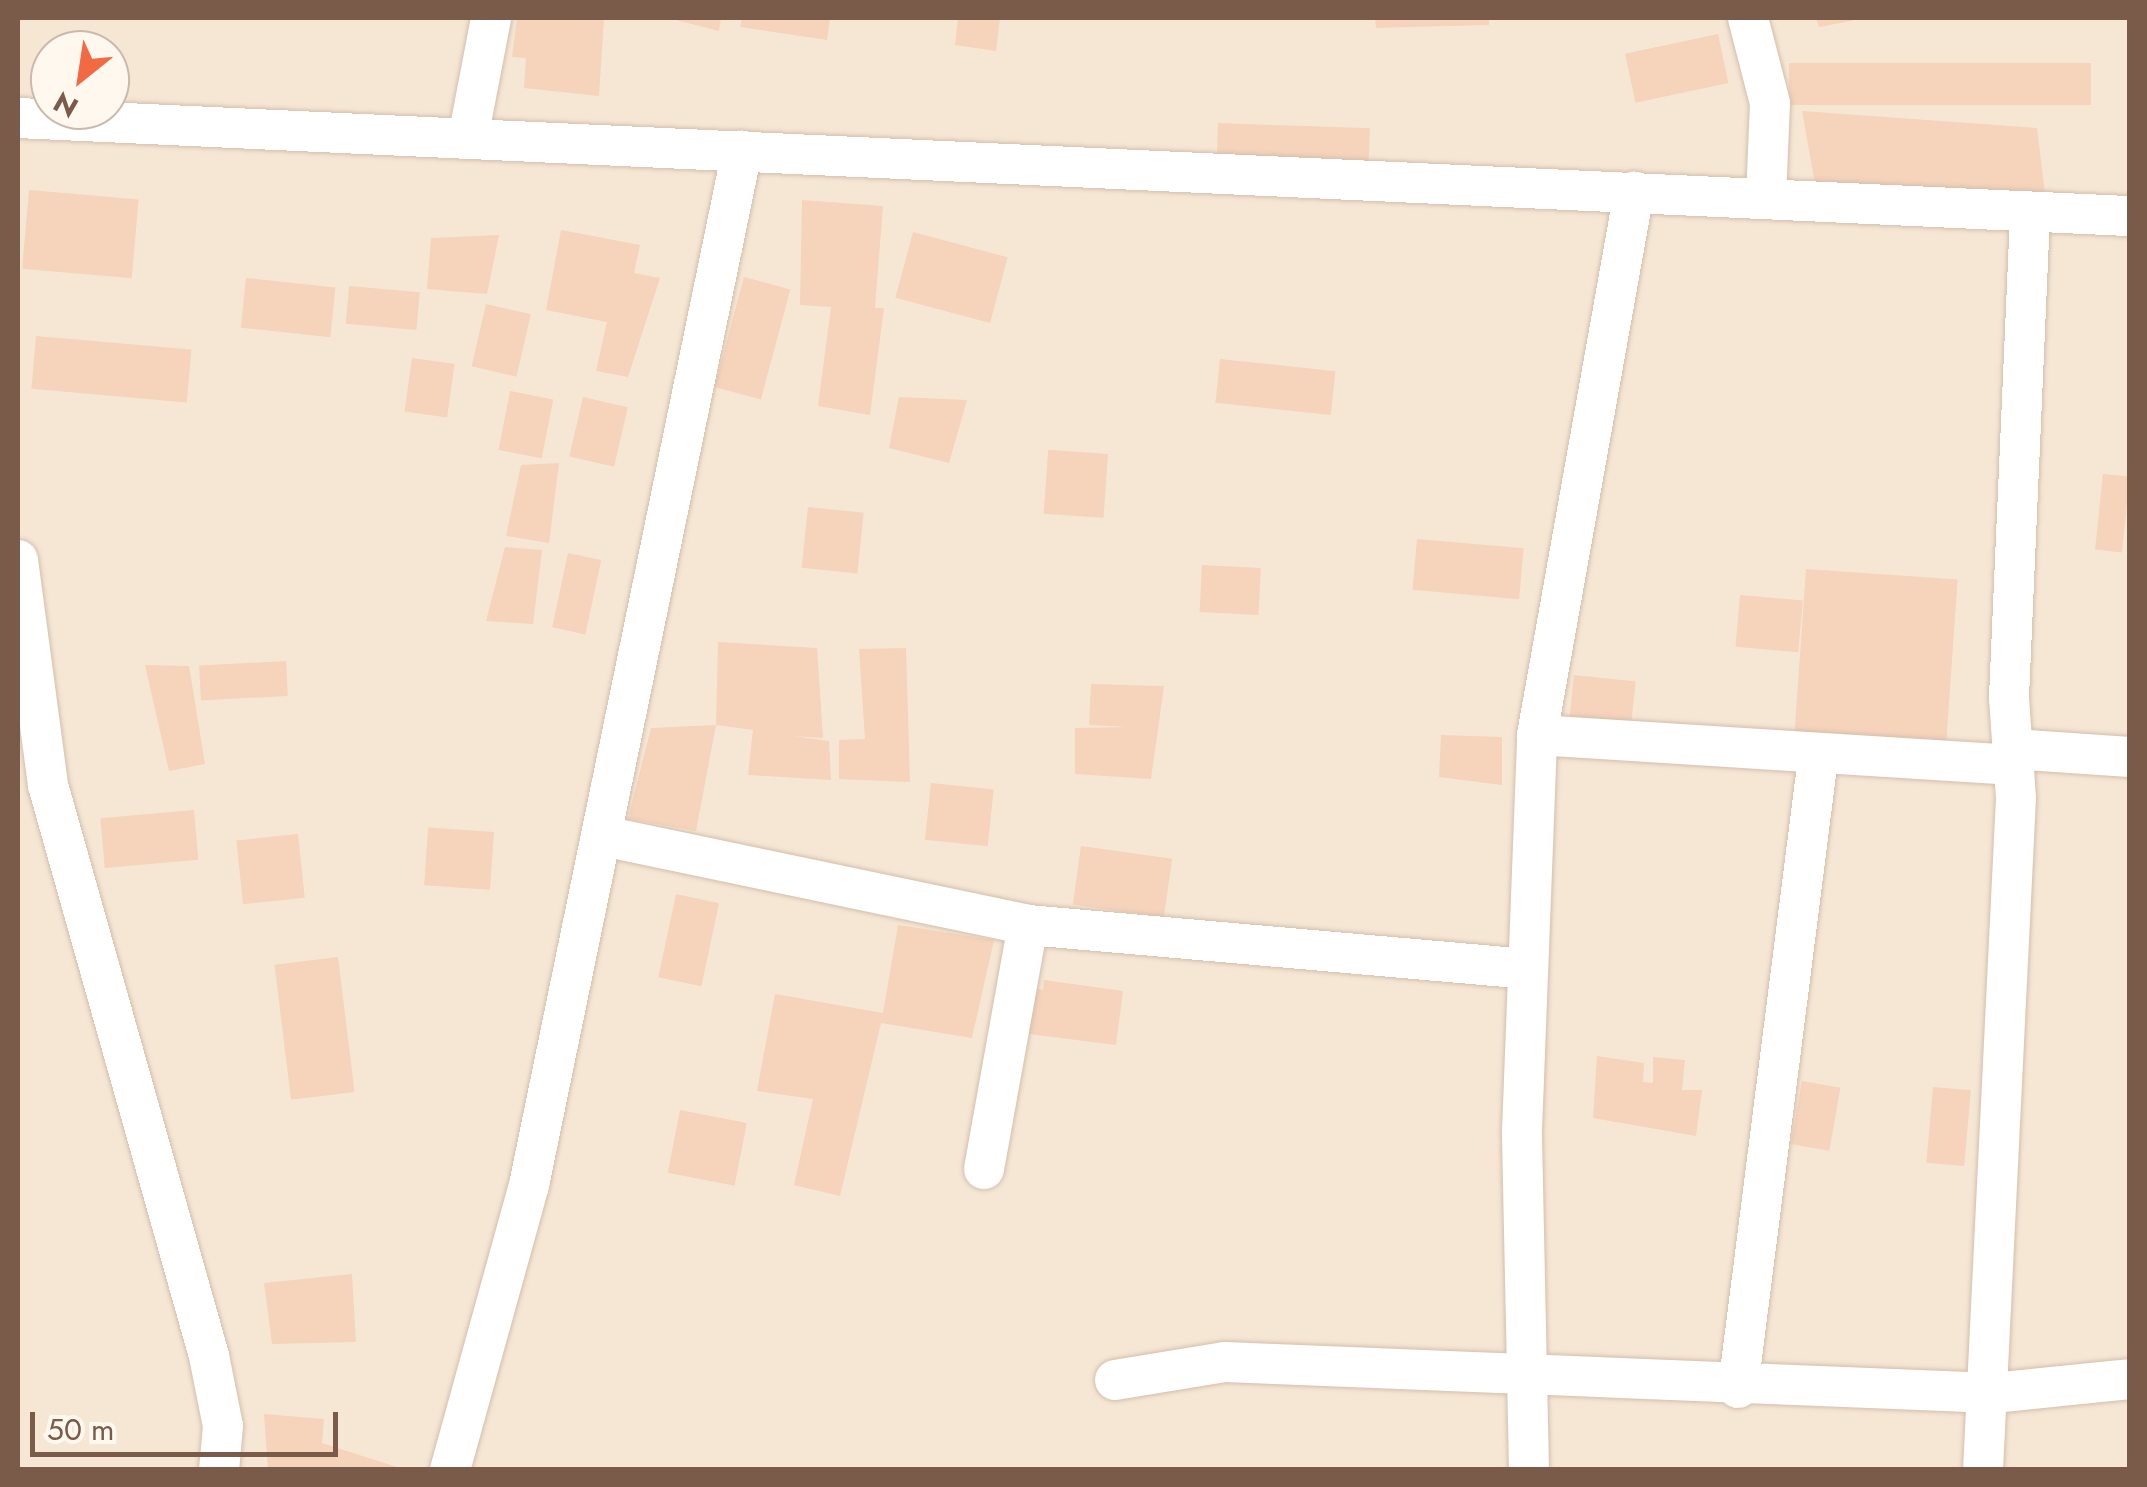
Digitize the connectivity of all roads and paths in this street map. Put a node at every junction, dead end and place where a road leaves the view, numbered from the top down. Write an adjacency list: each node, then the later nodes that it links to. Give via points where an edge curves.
1 (491, 18): 4 (street)
2 (1748, 18): 7 (street, via 1770,103)
3 (18, 118): 4 (street)
4 (468, 138): 5 (street)
5 (742, 152): 6 (street); 15 (street)
6 (1634, 192): 7 (street); 11 (street)
7 (1766, 199): 8 (street)
8 (2030, 211): 9 (street); 12 (street)
9 (2130, 216)
10 (18, 560): 24 (street, via 48,785 209,1356 224,1426)
11 (1537, 734): 14 (street); 17 (street)
12 (2013, 757): 13 (street); 14 (street); 23 (street)
13 (2130, 757)
14 (1818, 758): 22 (street)
15 (603, 836): 16 (street); 25 (street, via 529,1185)
16 (1028, 924): 17 (street); 18 (street)
17 (1528, 969): 19 (street)
18 (984, 1169)
19 (1528, 1370): 20 (street, via 1225,1362); 22 (street); 26 (street)
20 (1115, 1380)
21 (2130, 1380): 23 (street)
22 (1738, 1388): 23 (street)
23 (1993, 1394): 27 (street)
24 (218, 1470)
25 (450, 1470)
26 (1529, 1470)
27 (1983, 1470)

